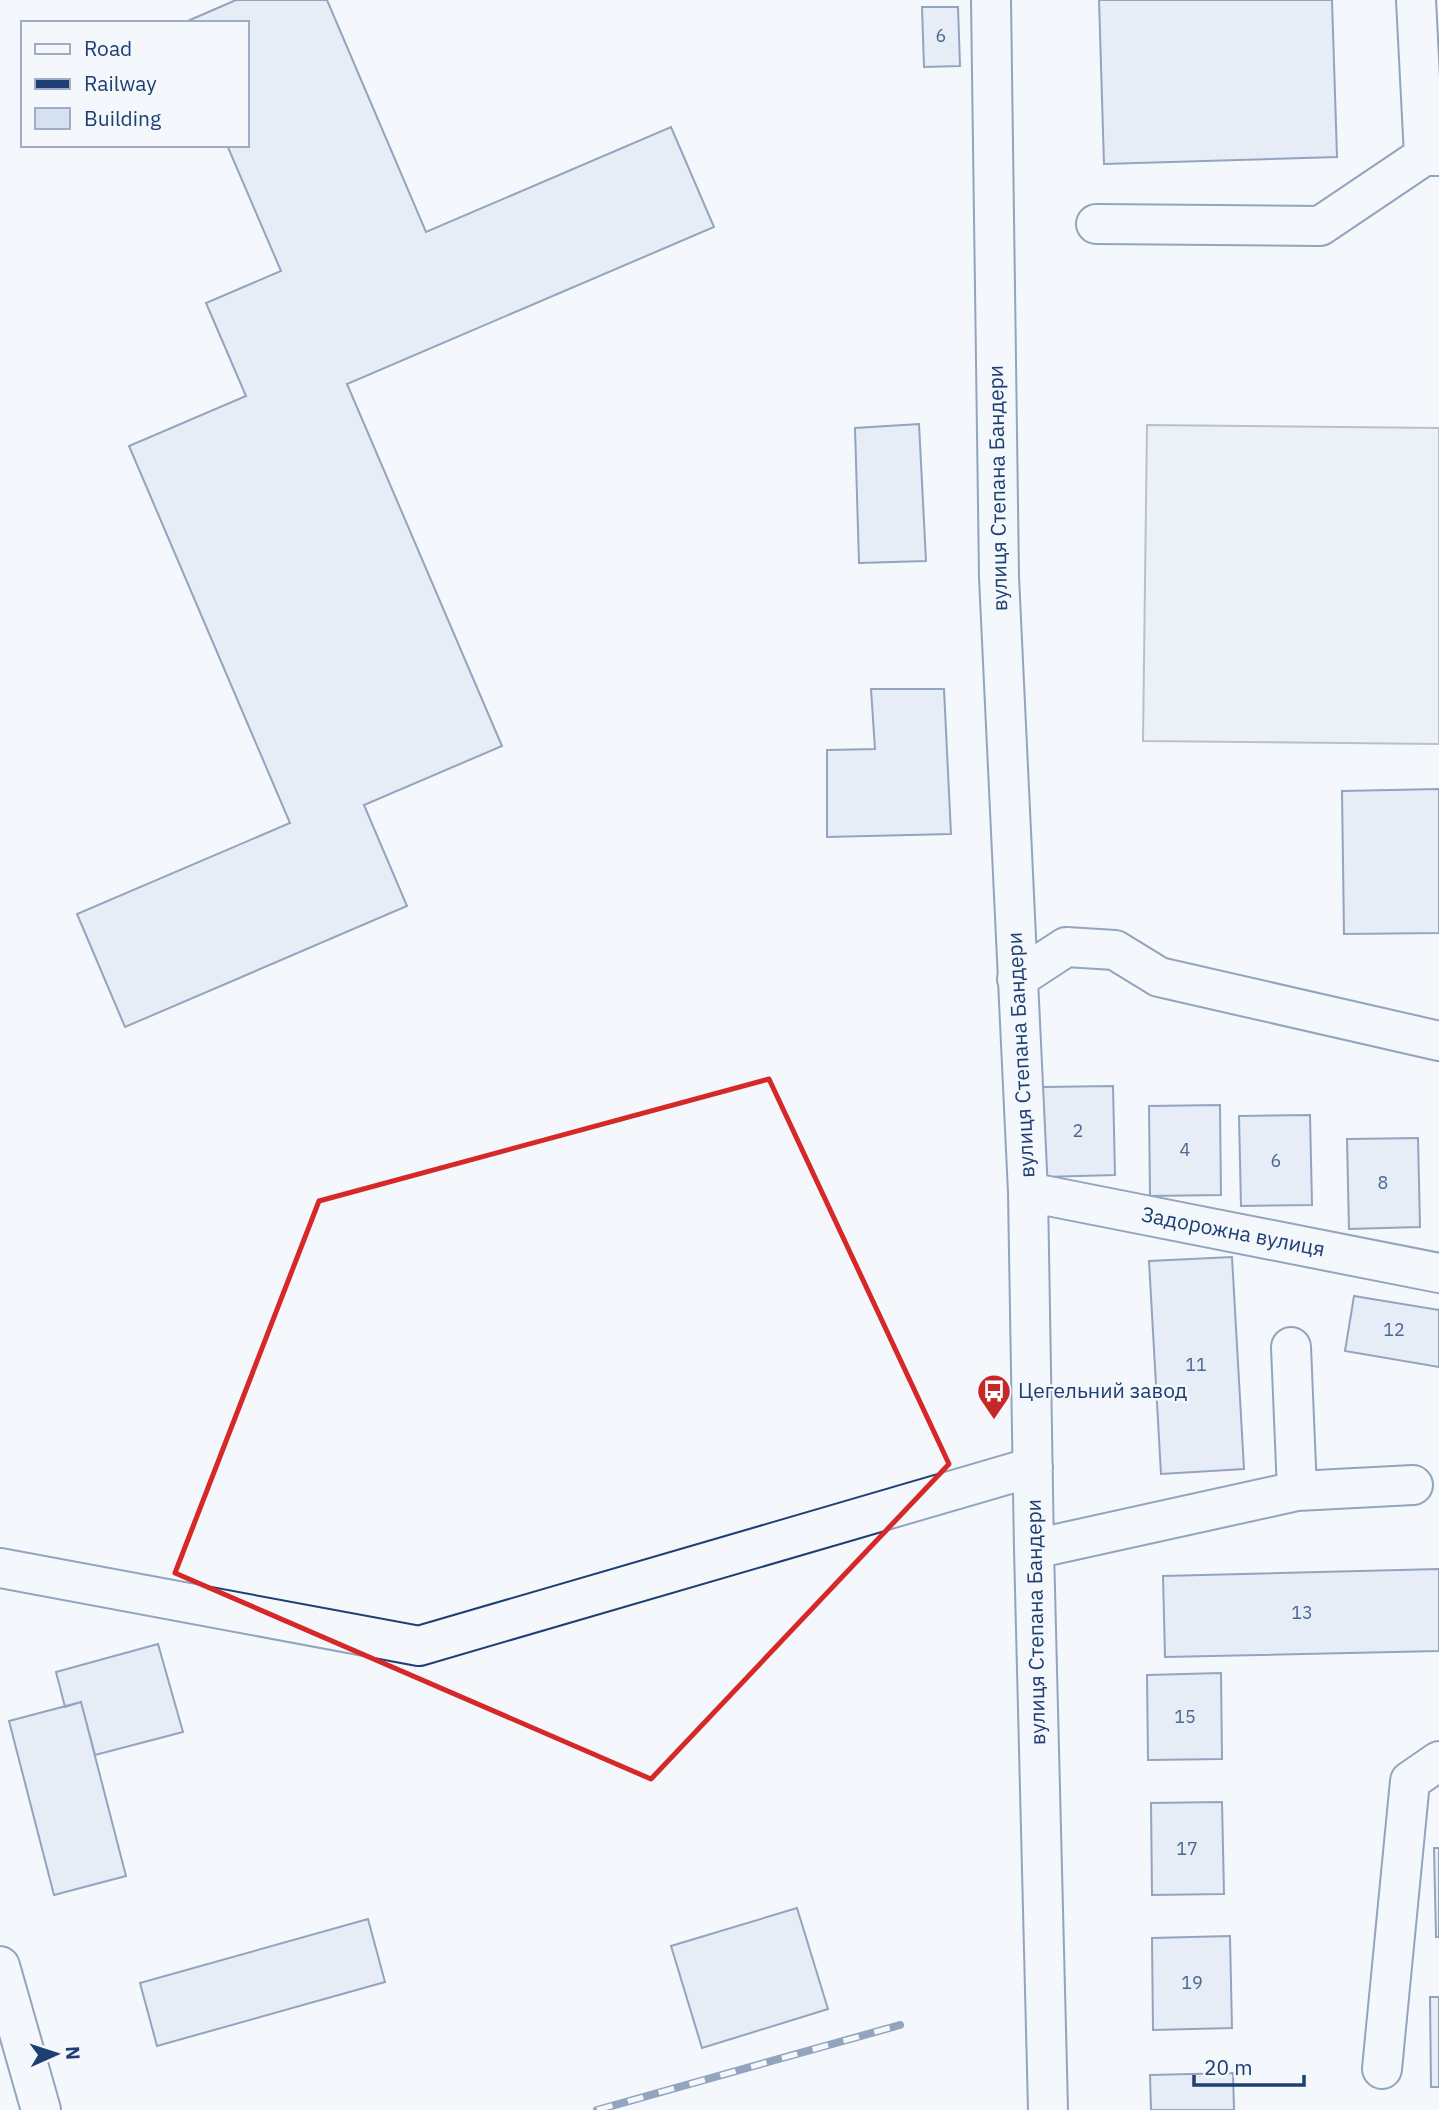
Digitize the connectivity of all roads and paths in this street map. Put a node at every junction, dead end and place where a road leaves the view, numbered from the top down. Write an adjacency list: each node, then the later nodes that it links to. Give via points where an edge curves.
1 (990, 0): 5 (street, вулиця Степана Бандери, via 999,577)
2 (1416, 0): 3 (street)
3 (1432, 156): 4 (street, via 1320,226)
4 (1096, 224)
5 (1017, 979): 6 (street, via 1066,947 1115,950 1159,977); 7 (street, вулиця Степана Бандери)
6 (1439, 1041)
7 (1028, 1192): 8 (street, Задорожна вулиця); 10 (street, вулиця Степана Бандери)
8 (1439, 1273)
9 (1291, 1347): 12 (street)
10 (1033, 1467): 13 (street, вулиця Степана Бандери); 14 (street, via 419,1647)
11 (1413, 1485): 12 (street)
12 (1297, 1491): 13 (street)
13 (1034, 1549): 19 (street, вулиця Степана Бандери)
14 (0, 1567)
15 (1439, 1761): 17 (street, via 1410,1781)
16 (0, 1966): 18 (street)
17 (1382, 2069)
18 (41, 2110)
19 (1048, 2110)

